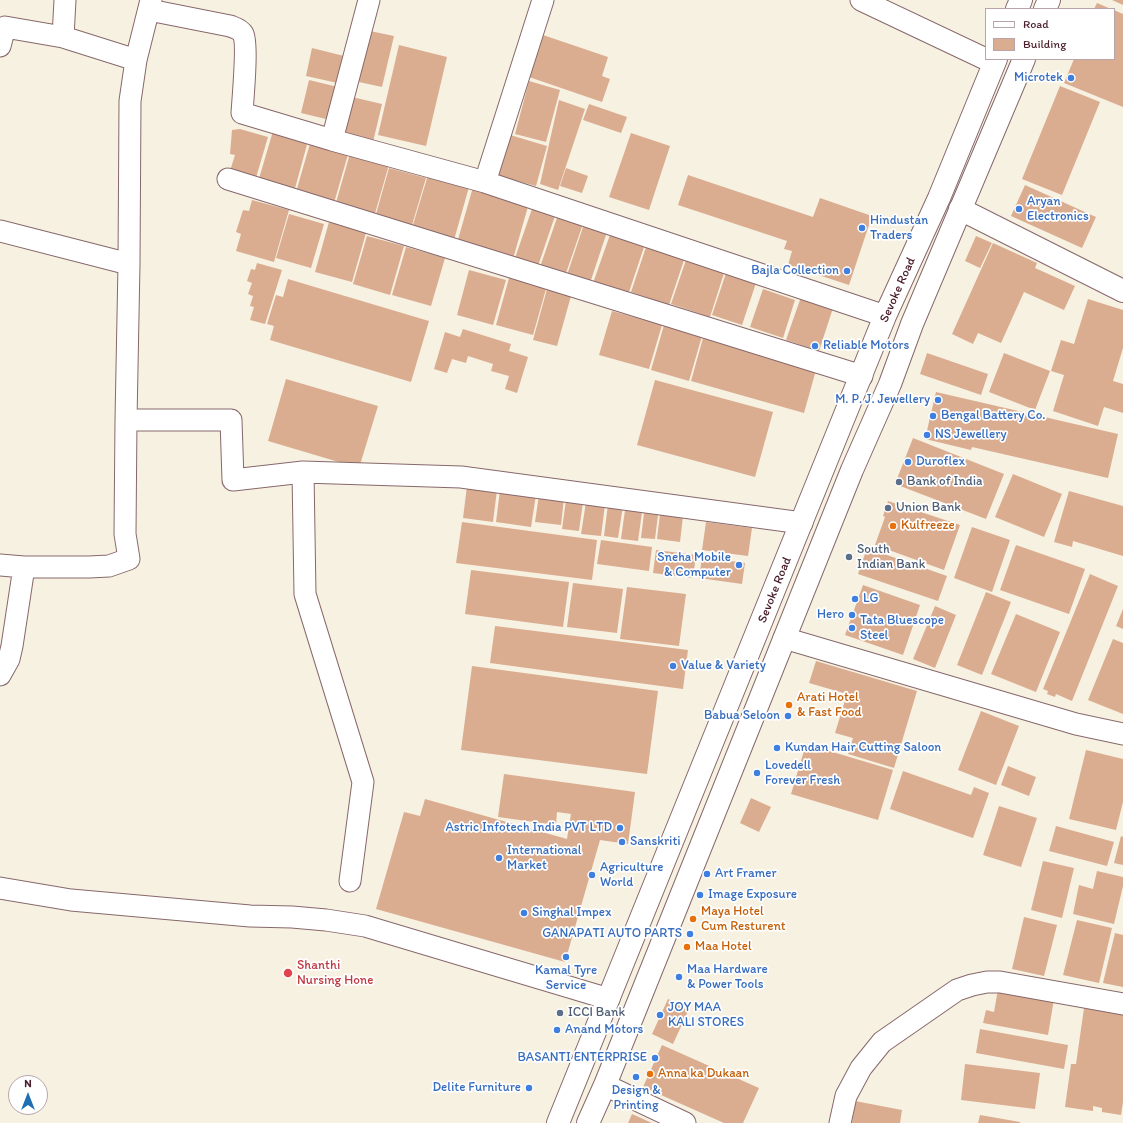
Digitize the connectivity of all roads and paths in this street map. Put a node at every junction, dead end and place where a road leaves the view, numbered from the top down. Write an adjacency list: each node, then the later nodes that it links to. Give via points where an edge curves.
1 (65, 0): 6 (street)
2 (369, 0): 12 (street)
3 (543, 0): 14 (street)
4 (861, 0): 8 (street)
5 (150, 5): 9 (street); 12 (street, via 238,28 246,43 242,113)
6 (63, 37): 7 (street, via 5,27); 9 (street)
7 (0, 46)
8 (985, 56)
9 (136, 60): 18 (street, via 130,101)
10 (1024, 60): 16 (main road, Sevoke Road)
11 (995, 61): 15 (main road, Sevoke Road)
12 (332, 140): 14 (street)
13 (228, 180): 21 (street)
14 (485, 182): 20 (street)
15 (939, 198): 16 (main road); 20 (main road, Sevoke Road)
16 (960, 209): 19 (main road); 28 (main road, Sevoke Road)
17 (0, 231): 18 (street)
18 (129, 264): 22 (street)
19 (1123, 291)
20 (886, 316): 21 (main road, Sevoke Road)
21 (862, 376): 24 (main road, Sevoke Road)
22 (126, 420): 23 (street, via 231,420 233,480); 26 (street, via 125,534 129,559 109,566)
23 (303, 472): 24 (street, via 461,477); 31 (street, via 305,594 363,782)
24 (802, 523): 27 (main road, Sevoke Road)
25 (0, 565): 26 (street)
26 (24, 567): 29 (street, via 12,646)
27 (759, 629): 28 (main road); 33 (main road, Sevoke Road)
28 (784, 638): 30 (street, via 1076,724); 35 (main road, Sevoke Road)
29 (0, 675)
30 (1123, 734)
31 (350, 881)
32 (0, 888): 33 (street, via 71,900 250,916 298,917 365,926)
33 (609, 999): 36 (main road, Sevoke Road)
34 (1123, 1004): 39 (street, via 1000,982 988,982 957,990 882,1042 862,1068 846,1096)
35 (606, 1085): 37 (main road, Sevoke Road); 38 (street)
36 (558, 1123)
37 (588, 1123)
38 (685, 1123)
39 (840, 1123)

